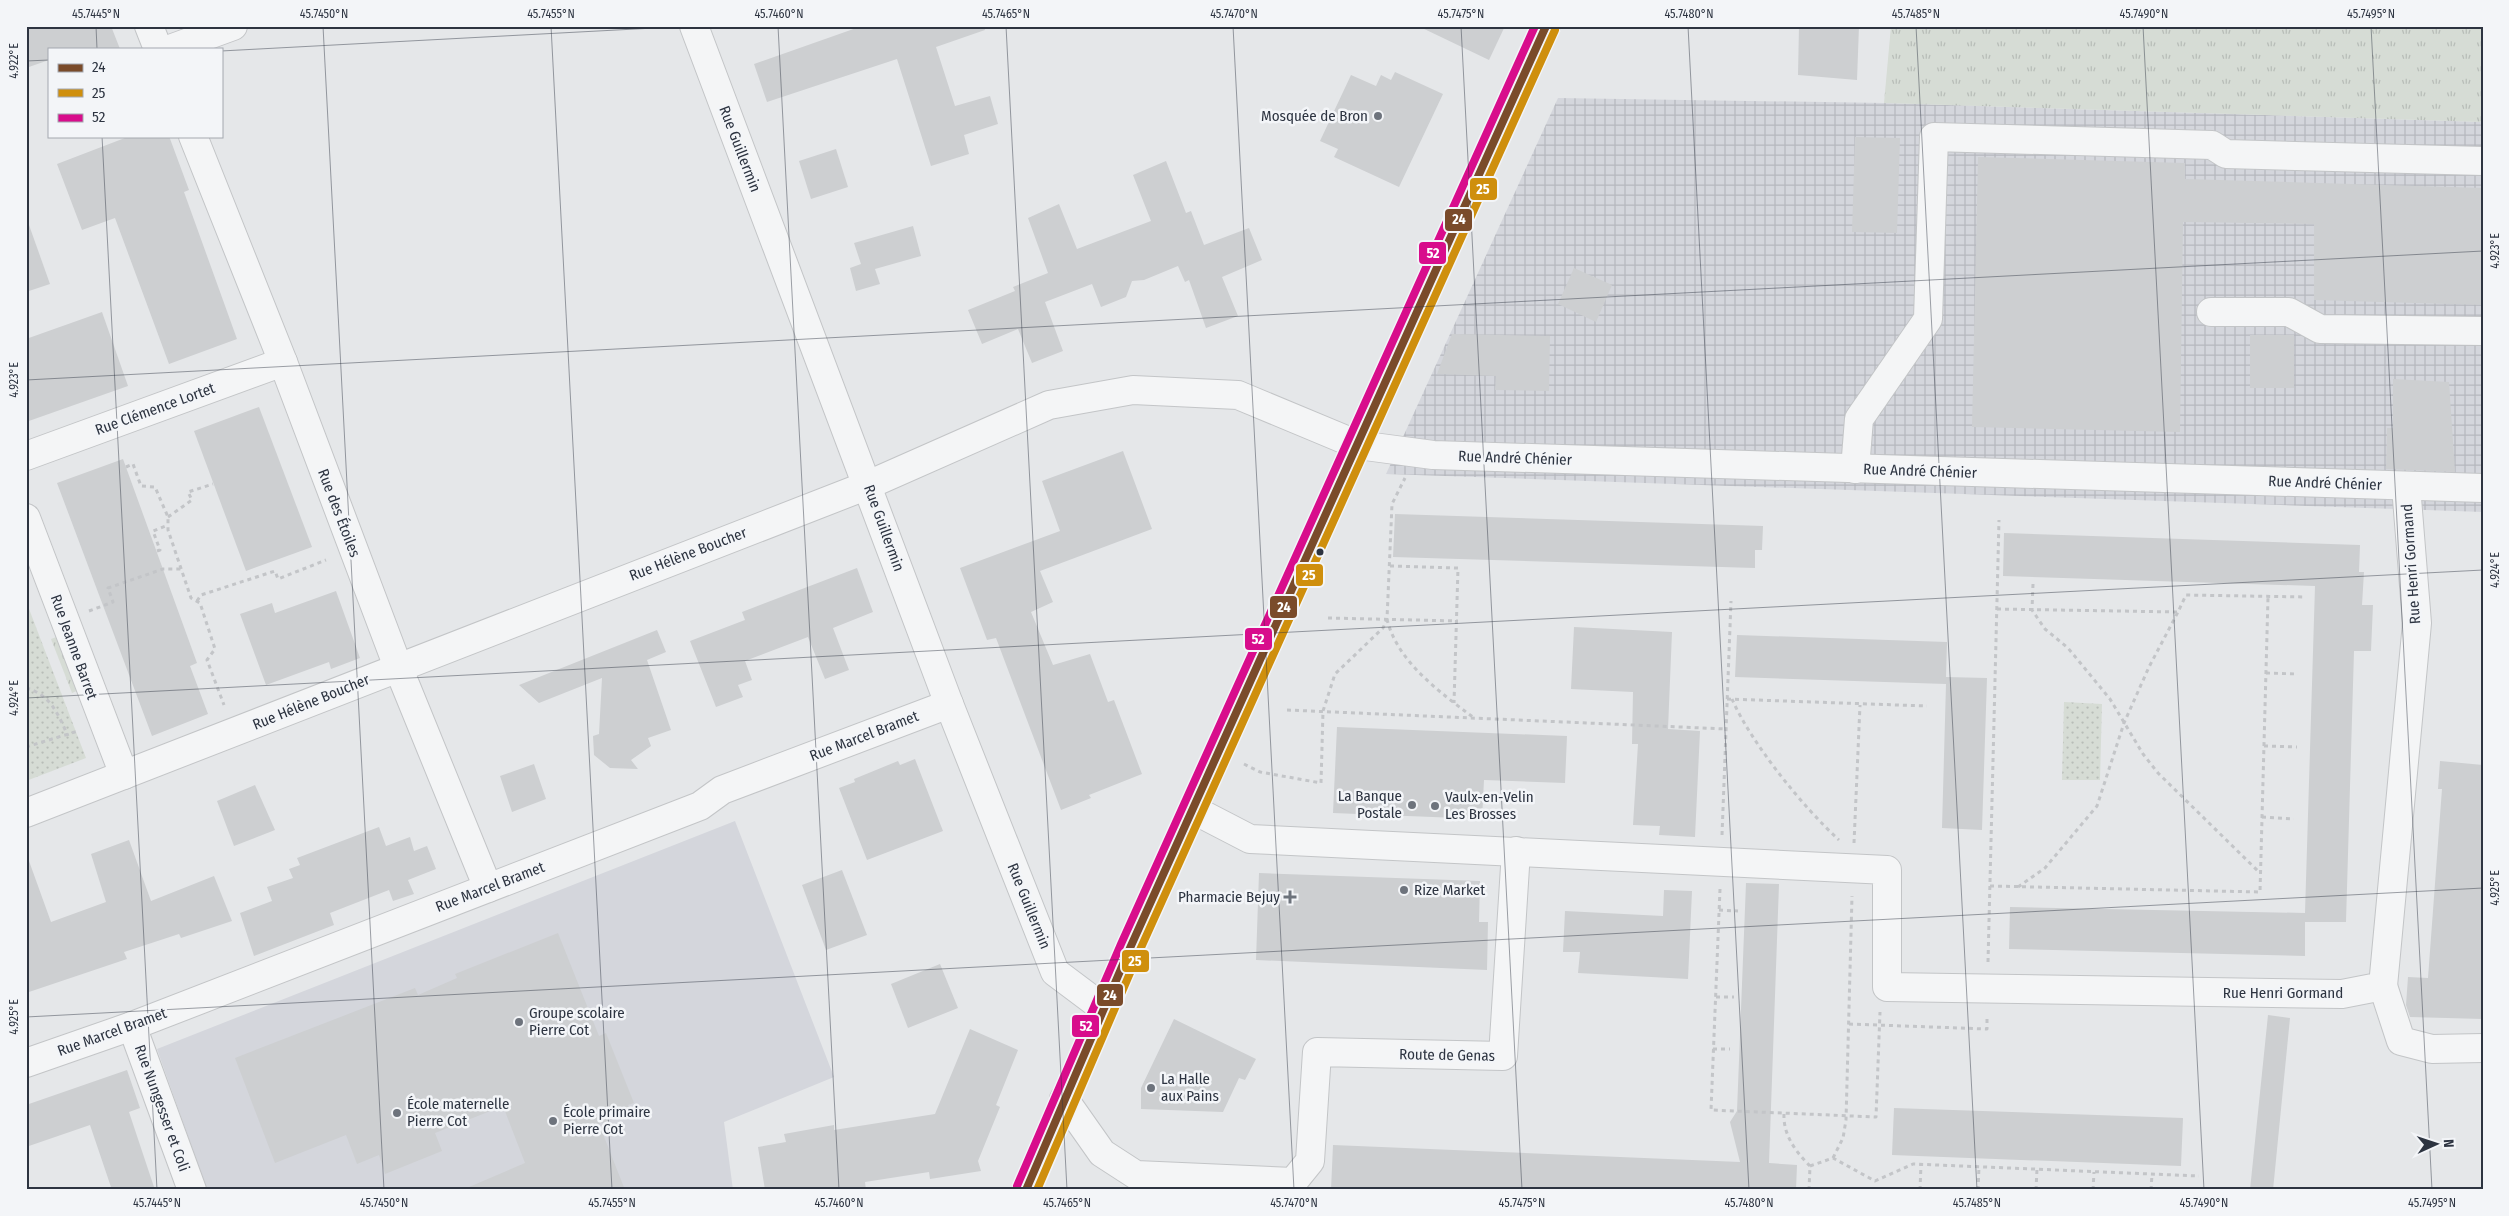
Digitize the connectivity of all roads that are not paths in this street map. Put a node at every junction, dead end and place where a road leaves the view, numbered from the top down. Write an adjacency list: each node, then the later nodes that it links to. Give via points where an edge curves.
1 (149, 26): 5 (street)
2 (233, 26): 6 (street)
3 (694, 26): 15 (street, Rue Guillermin)
4 (1546, 26): 12 (main road)
5 (158, 48)
6 (173, 48)
7 (194, 138): 11 (street, Rue des Étoiles)
8 (2483, 161): 14 (street, via 2226,154 2212,145 1934,137 1928,319 1859,419)
9 (2211, 312): 10 (street, via 2289,312 2320,329)
10 (2483, 332)
11 (283, 362): 13 (street, Rue Clémence Lortet); 19 (street, Rue des Étoiles)
12 (1358, 445): 14 (street, Rue André Chénier, via 1418,453); 15 (street, Rue Hélène Boucher, via 1238,394 1133,390 1049,405); 22 (main road)
13 (26, 456)
14 (1855, 469): 16 (street, Rue André Chénier)
15 (868, 485): 19 (street, Rue Hélène Boucher); 20 (street, Rue Guillermin)
16 (2406, 486): 17 (street, Rue André Chénier); 26 (street, Rue Henri Gormand, via 2417,623)
17 (2483, 488)
18 (26, 518): 21 (street, Rue Jeanne Barret)
19 (398, 667): 21 (street, Rue Hélène Boucher); 25 (street, Rue des Étoiles)
20 (949, 704): 25 (street, Rue Marcel Bramet, via 722,790 700,806); 27 (street, Rue Guillermin, via 1055,972)
21 (124, 775): 23 (street, Rue Hélène Boucher)
22 (1194, 810): 24 (street, via 1250,839); 27 (main road)
23 (26, 813)
24 (1516, 852): 26 (street, Rue Henri Gormand, via 1853,861 1887,870 1887,987 2342,994); 31 (street, Route de Genas, via 1503,1056 1317,1052 1310,1161 1293,1182 1136,1175 1102,1154)
25 (488, 888): 28 (street, Rue Marcel Bramet)
26 (2383, 986): 29 (street, via 2401,1041 2432,1049)
27 (1103, 1008): 31 (main road)
28 (132, 1026): 30 (street, Rue Marcel Bramet); 32 (street, Rue Nungesser et Coli)
29 (2483, 1048)
30 (26, 1063)
31 (1064, 1099): 33 (main road)
32 (192, 1190)
33 (1026, 1190)

